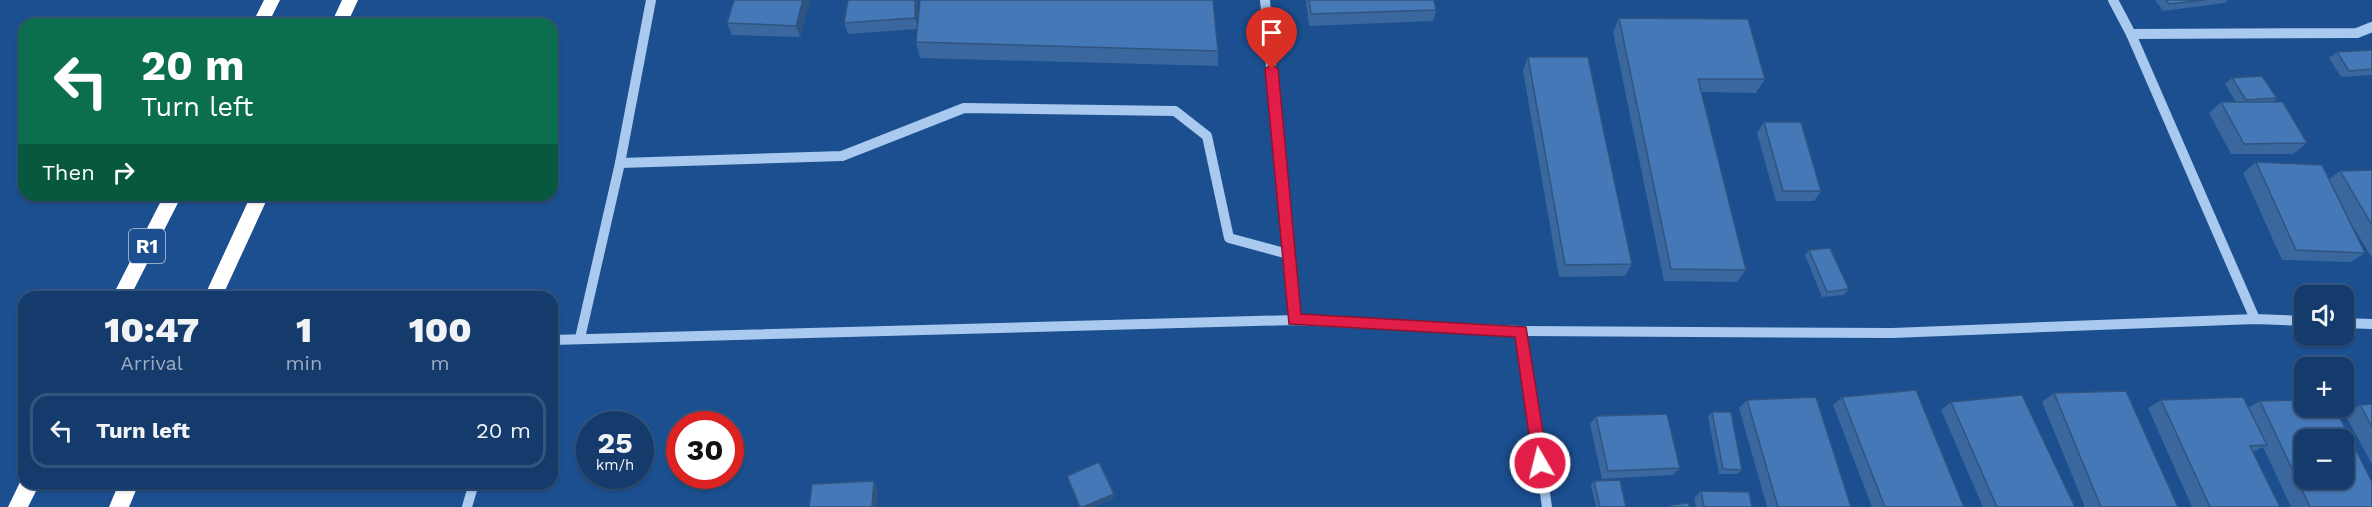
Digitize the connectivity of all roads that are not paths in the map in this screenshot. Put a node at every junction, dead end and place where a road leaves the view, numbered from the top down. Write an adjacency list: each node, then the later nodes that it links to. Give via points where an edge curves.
1 (272, 0): 6 (highway)
2 (350, 0): 7 (highway)
3 (651, 0): 10 (street)
4 (1265, 0): 13 (street)
5 (2113, 0): 9 (street)
6 (263, 18)
7 (342, 18)
8 (2372, 27): 9 (street, via 2357,33)
9 (2131, 34): 16 (street)
10 (620, 163): 13 (street, via 842,156 964,108 1174,111 1207,136 1229,238); 22 (street)
11 (170, 201): 14 (highway, R1)
12 (257, 201): 15 (highway)
13 (1288, 254): 17 (street)
14 (124, 291)
15 (216, 291)
16 (2254, 319): 18 (street); 21 (street, via 1892,333)
17 (1294, 320): 21 (street); 22 (street)
18 (2294, 321)
19 (2354, 323): 20 (street)
20 (2372, 324)
21 (1521, 331): 30 (street)
22 (580, 338): 23 (street)
23 (558, 340)
24 (27, 489): 27 (highway)
25 (126, 489): 28 (highway)
26 (472, 489): 29 (street)
27 (18, 507)
28 (119, 507)
29 (467, 507)
30 (1547, 507)

